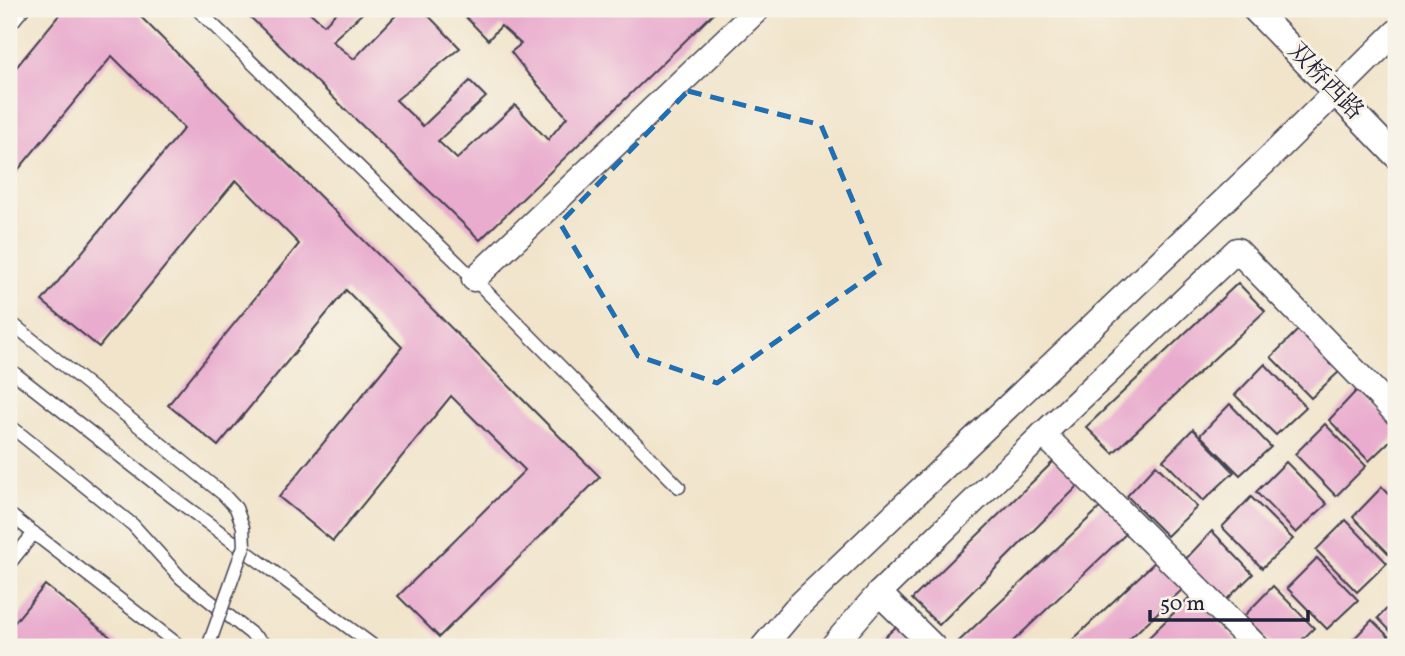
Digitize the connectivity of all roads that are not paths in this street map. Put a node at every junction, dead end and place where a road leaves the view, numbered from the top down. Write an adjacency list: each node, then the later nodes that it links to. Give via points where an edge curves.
1 (23, 9): 5 (lane)
2 (197, 9): 9 (lane)
3 (758, 9): 9 (street)
4 (1254, 9): 7 (street, 双桥西路)
5 (9, 26)
6 (1396, 32): 7 (street)
7 (1335, 93): 8 (street, 双桥西路); 24 (street, via 795,609)
8 (1396, 156)
9 (474, 279): 15 (lane)
10 (9, 321): 21 (lane, bridge, via 236,508 244,546)
11 (9, 369): 23 (lane)
12 (1396, 413): 14 (street, via 1237,250)
13 (9, 425): 22 (lane, via 133,525 181,578)
14 (1043, 434): 19 (street); 27 (street)
15 (679, 487)
16 (9, 514): 17 (lane)
17 (34, 533): 18 (lane); 20 (lane)
18 (9, 564)
19 (879, 593): 25 (street); 26 (street)
20 (181, 647)
21 (208, 647)
22 (268, 647)
23 (375, 647)
24 (763, 647)
25 (832, 647)
26 (934, 647)
27 (1257, 647)

